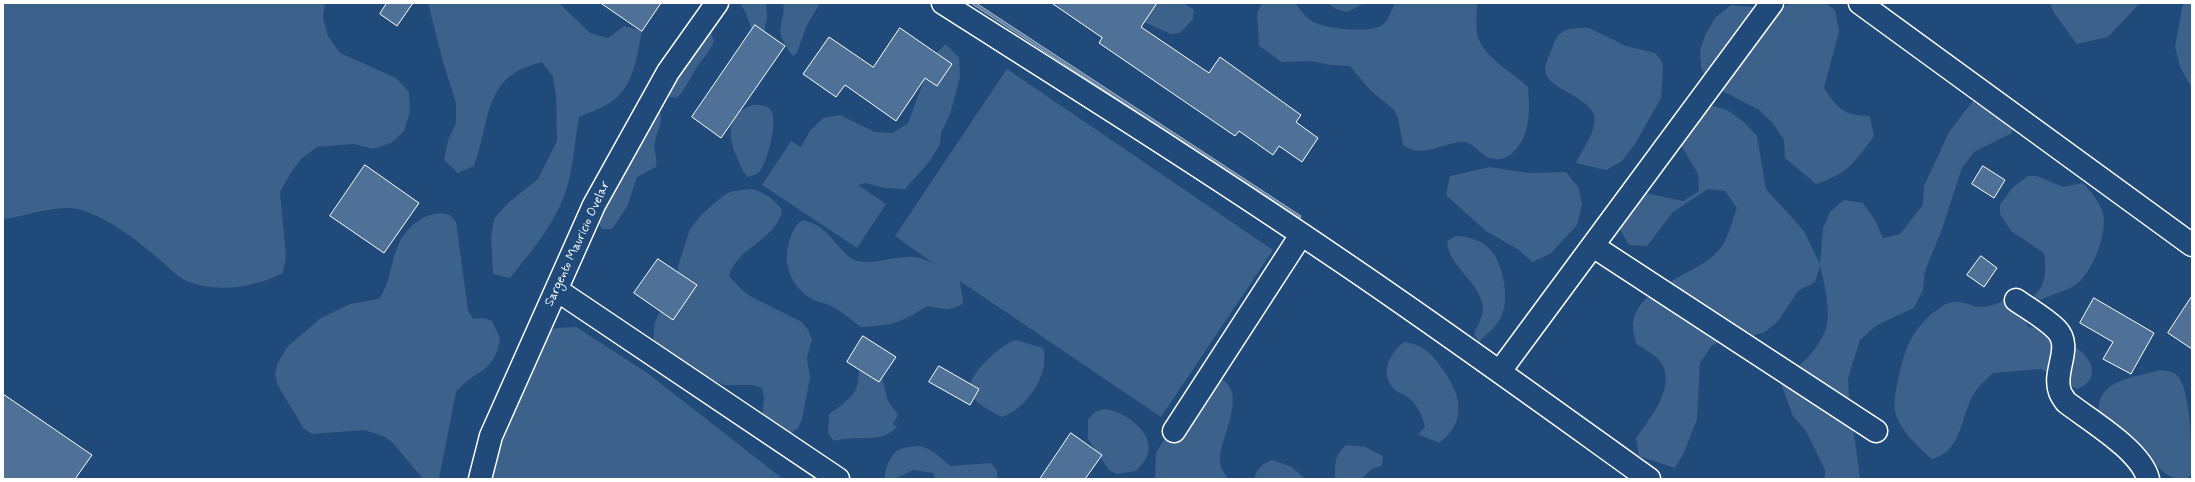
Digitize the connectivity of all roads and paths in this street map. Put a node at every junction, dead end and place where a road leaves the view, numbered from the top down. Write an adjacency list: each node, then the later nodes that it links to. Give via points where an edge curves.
1 (717, 3): 8 (street, Sargento Mauricio Ovelar, via 668,72 594,205)
2 (943, 3): 5 (street)
3 (1772, 3): 7 (street)
4 (1860, 3): 6 (street)
5 (1301, 235): 10 (street); 11 (street)
6 (2192, 245)
7 (1592, 246): 10 (street); 12 (street)
8 (557, 290): 13 (street, Sargento Mauricio Ovelar, via 491,436); 14 (street)
9 (2016, 300): 16 (street, via 2057,329 2064,340 2058,375 2060,391 2066,402 2129,450 2139,460)
10 (1500, 371): 15 (street)
11 (1174, 431)
12 (1876, 431)
13 (480, 479)
14 (838, 479)
15 (1649, 479)
16 (2148, 479)

